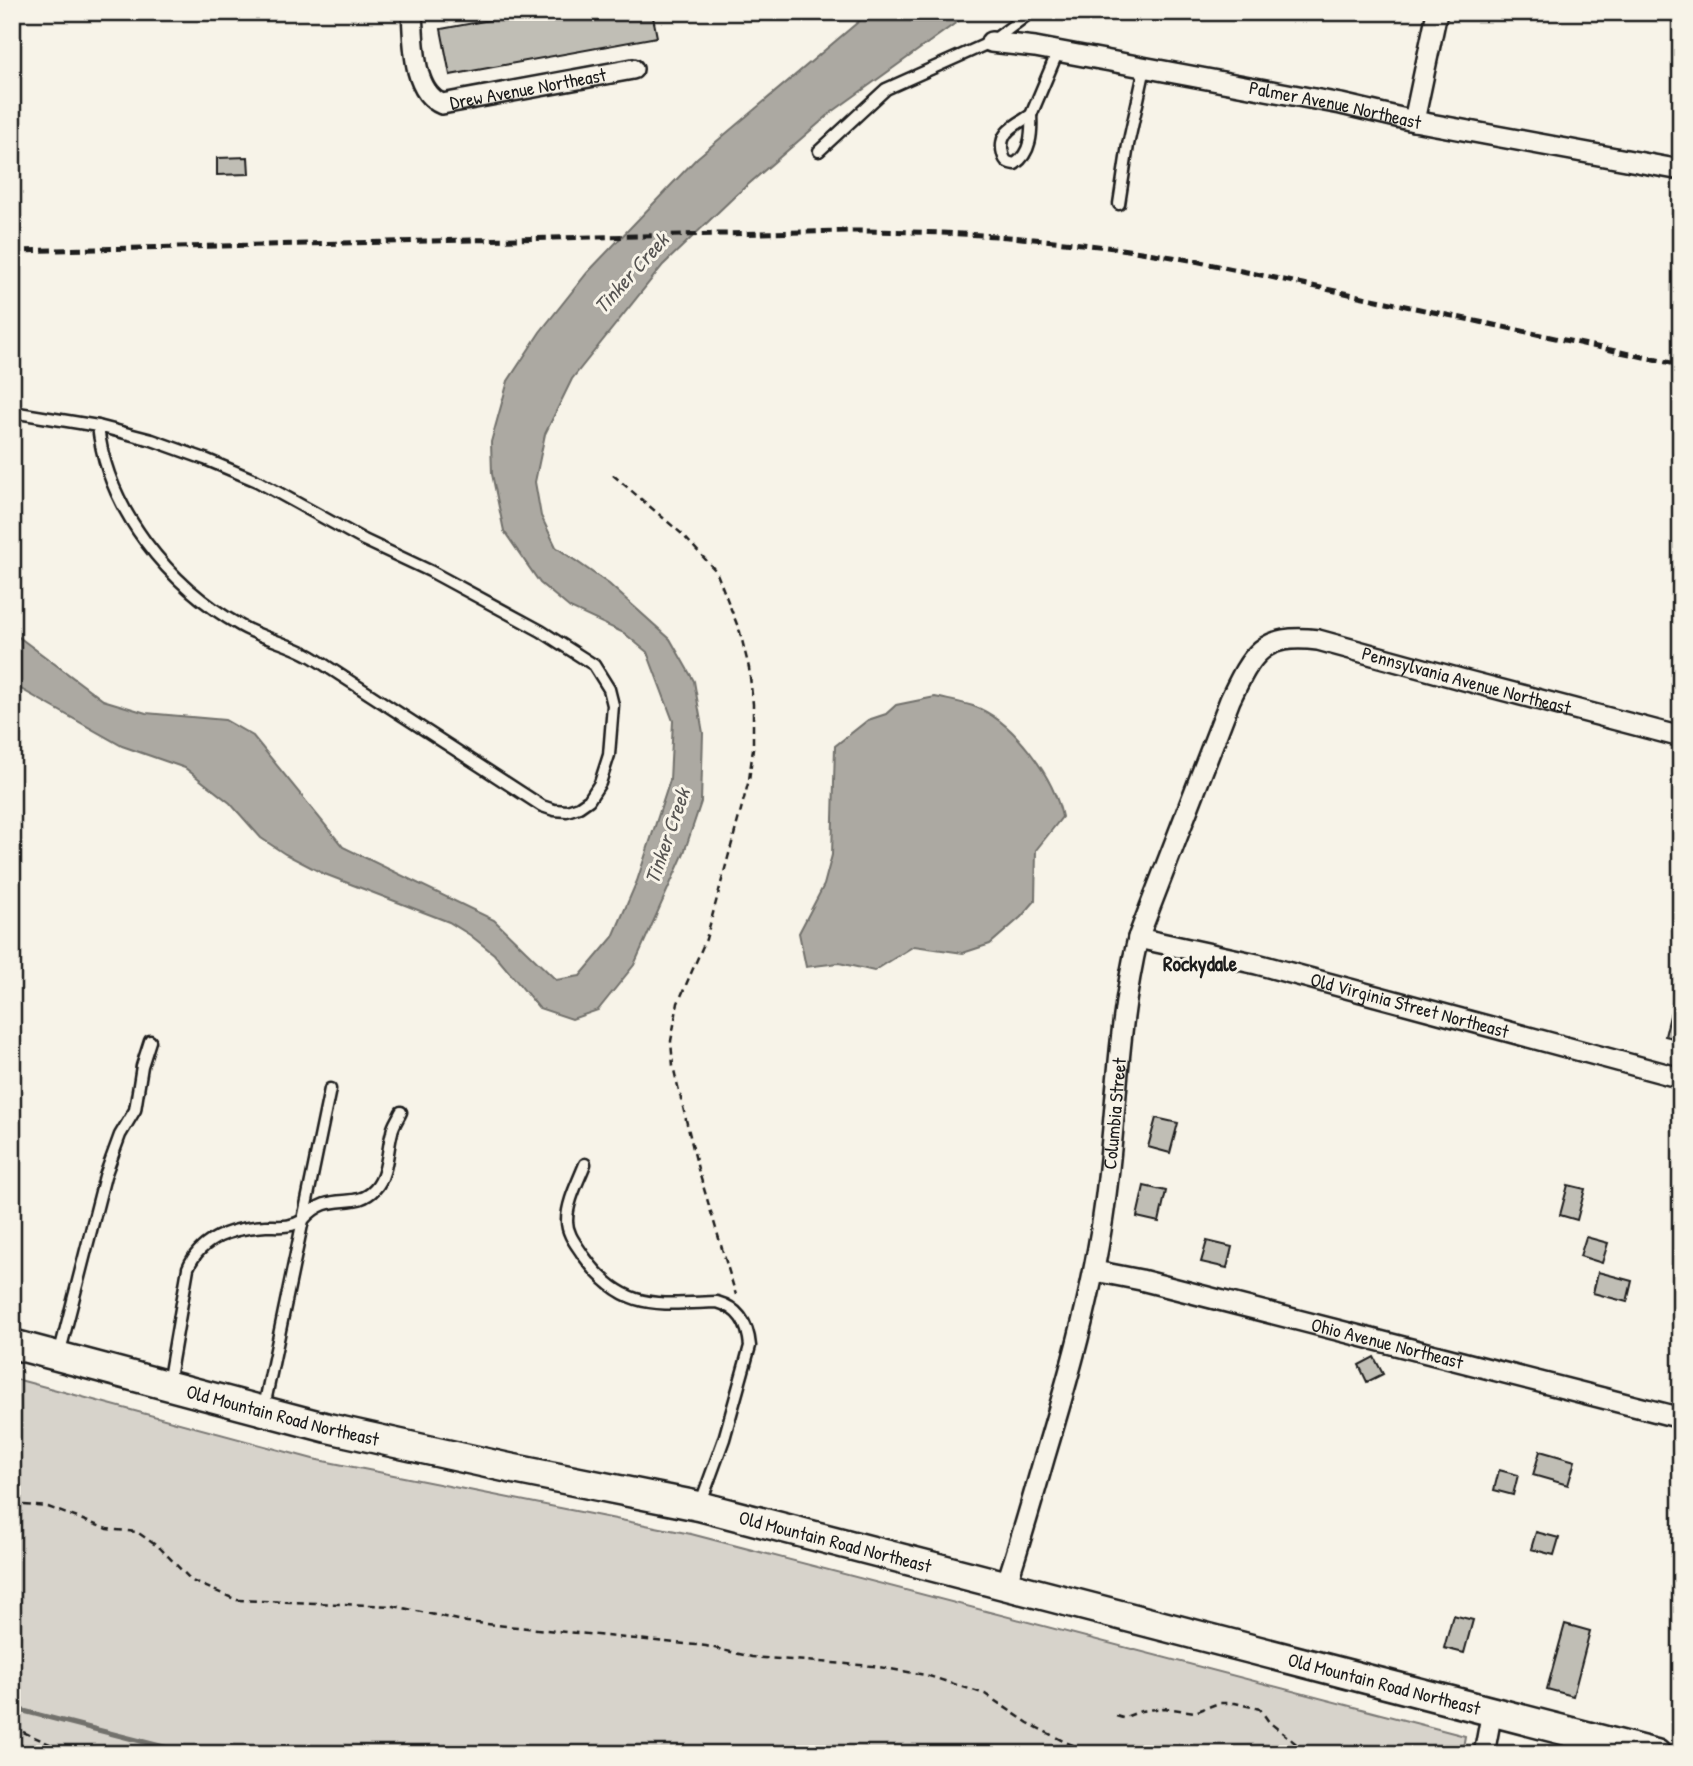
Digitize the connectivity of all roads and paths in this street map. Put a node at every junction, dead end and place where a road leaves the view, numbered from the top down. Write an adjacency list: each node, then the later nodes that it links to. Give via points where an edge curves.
1 (412, 12): 7 (street, Drew Avenue Northeast, via 420,83 427,95 442,104)
2 (1031, 12): 4 (lane)
3 (1437, 12): 9 (street)
4 (991, 42): 5 (street, Palmer Avenue Northeast); 10 (lane, via 886,89)
5 (1058, 51): 6 (street, Palmer Avenue Northeast); 8 (lane)
6 (1144, 68): 9 (street, Palmer Avenue Northeast); 12 (lane)
7 (633, 69)
8 (1031, 116): 8 (lane, via 1003,137 1004,159 1009,163 1015,164 1028,148)
9 (1413, 121): 11 (street, Palmer Avenue Northeast)
10 (819, 151)
11 (1681, 170)
12 (1119, 204)
13 (12, 412): 14 (lane)
14 (98, 426): 14 (lane, via 163,444 257,481 586,659 602,675 613,705 609,755 596,793 567,811 542,806 307,654 220,614 152,550 107,474)
15 (613, 475): 26 (path, via 716,570 749,668 753,738 749,780 706,939 678,1003 671,1041 698,1169)
16 (1256, 655): 17 (street, Pennsylvania Avenue Northeast, via 1281,638 1318,640); 18 (street, Columbia Street, via 1230,700)
17 (1681, 737)
18 (1138, 938): 20 (street, Old Virginia Street Northeast, via 1257,964); 25 (street, Columbia Street, via 1129,973)
19 (150, 1041): 28 (lane, via 135,1110 105,1176)
20 (1681, 1078)
21 (330, 1089): 24 (lane)
22 (401, 1112): 24 (lane, via 377,1188 367,1196 321,1203)
23 (585, 1164): 26 (lane, via 567,1223 569,1234 606,1282 620,1293 650,1304 717,1302)
24 (303, 1220): 29 (lane, via 293,1226 230,1231 200,1248 188,1268); 30 (lane)
25 (1095, 1271): 31 (street, Ohio Avenue Northeast); 34 (street, Columbia Street, via 1063,1397)
26 (740, 1315): 33 (lane, via 750,1346)
27 (12, 1344): 28 (street, Old Mountain Road Northeast)
28 (59, 1356): 29 (street, Old Mountain Road Northeast)
29 (168, 1386): 30 (street, Old Mountain Road Northeast)
30 (263, 1411): 33 (street, Old Mountain Road Northeast)
31 (1681, 1418)
32 (12, 1504): 39 (path, via 48,1507 107,1529 137,1532 192,1581 237,1600 394,1606 467,1622 706,1646 752,1657 873,1665 926,1675 985,1694 1028,1723)
33 (699, 1506): 34 (street, Old Mountain Road Northeast)
34 (1006, 1585): 35 (street, Old Mountain Road Northeast)
35 (1492, 1711): 41 (street); 42 (street, Old Mountain Road Northeast)
36 (1115, 1716): 40 (path, via 1164,1708 1195,1712 1219,1703 1236,1703 1260,1709 1269,1723)
37 (12, 1727): 38 (path)
38 (72, 1754)
39 (1096, 1754)
40 (1309, 1754)
41 (1484, 1754)
42 (1656, 1754)

